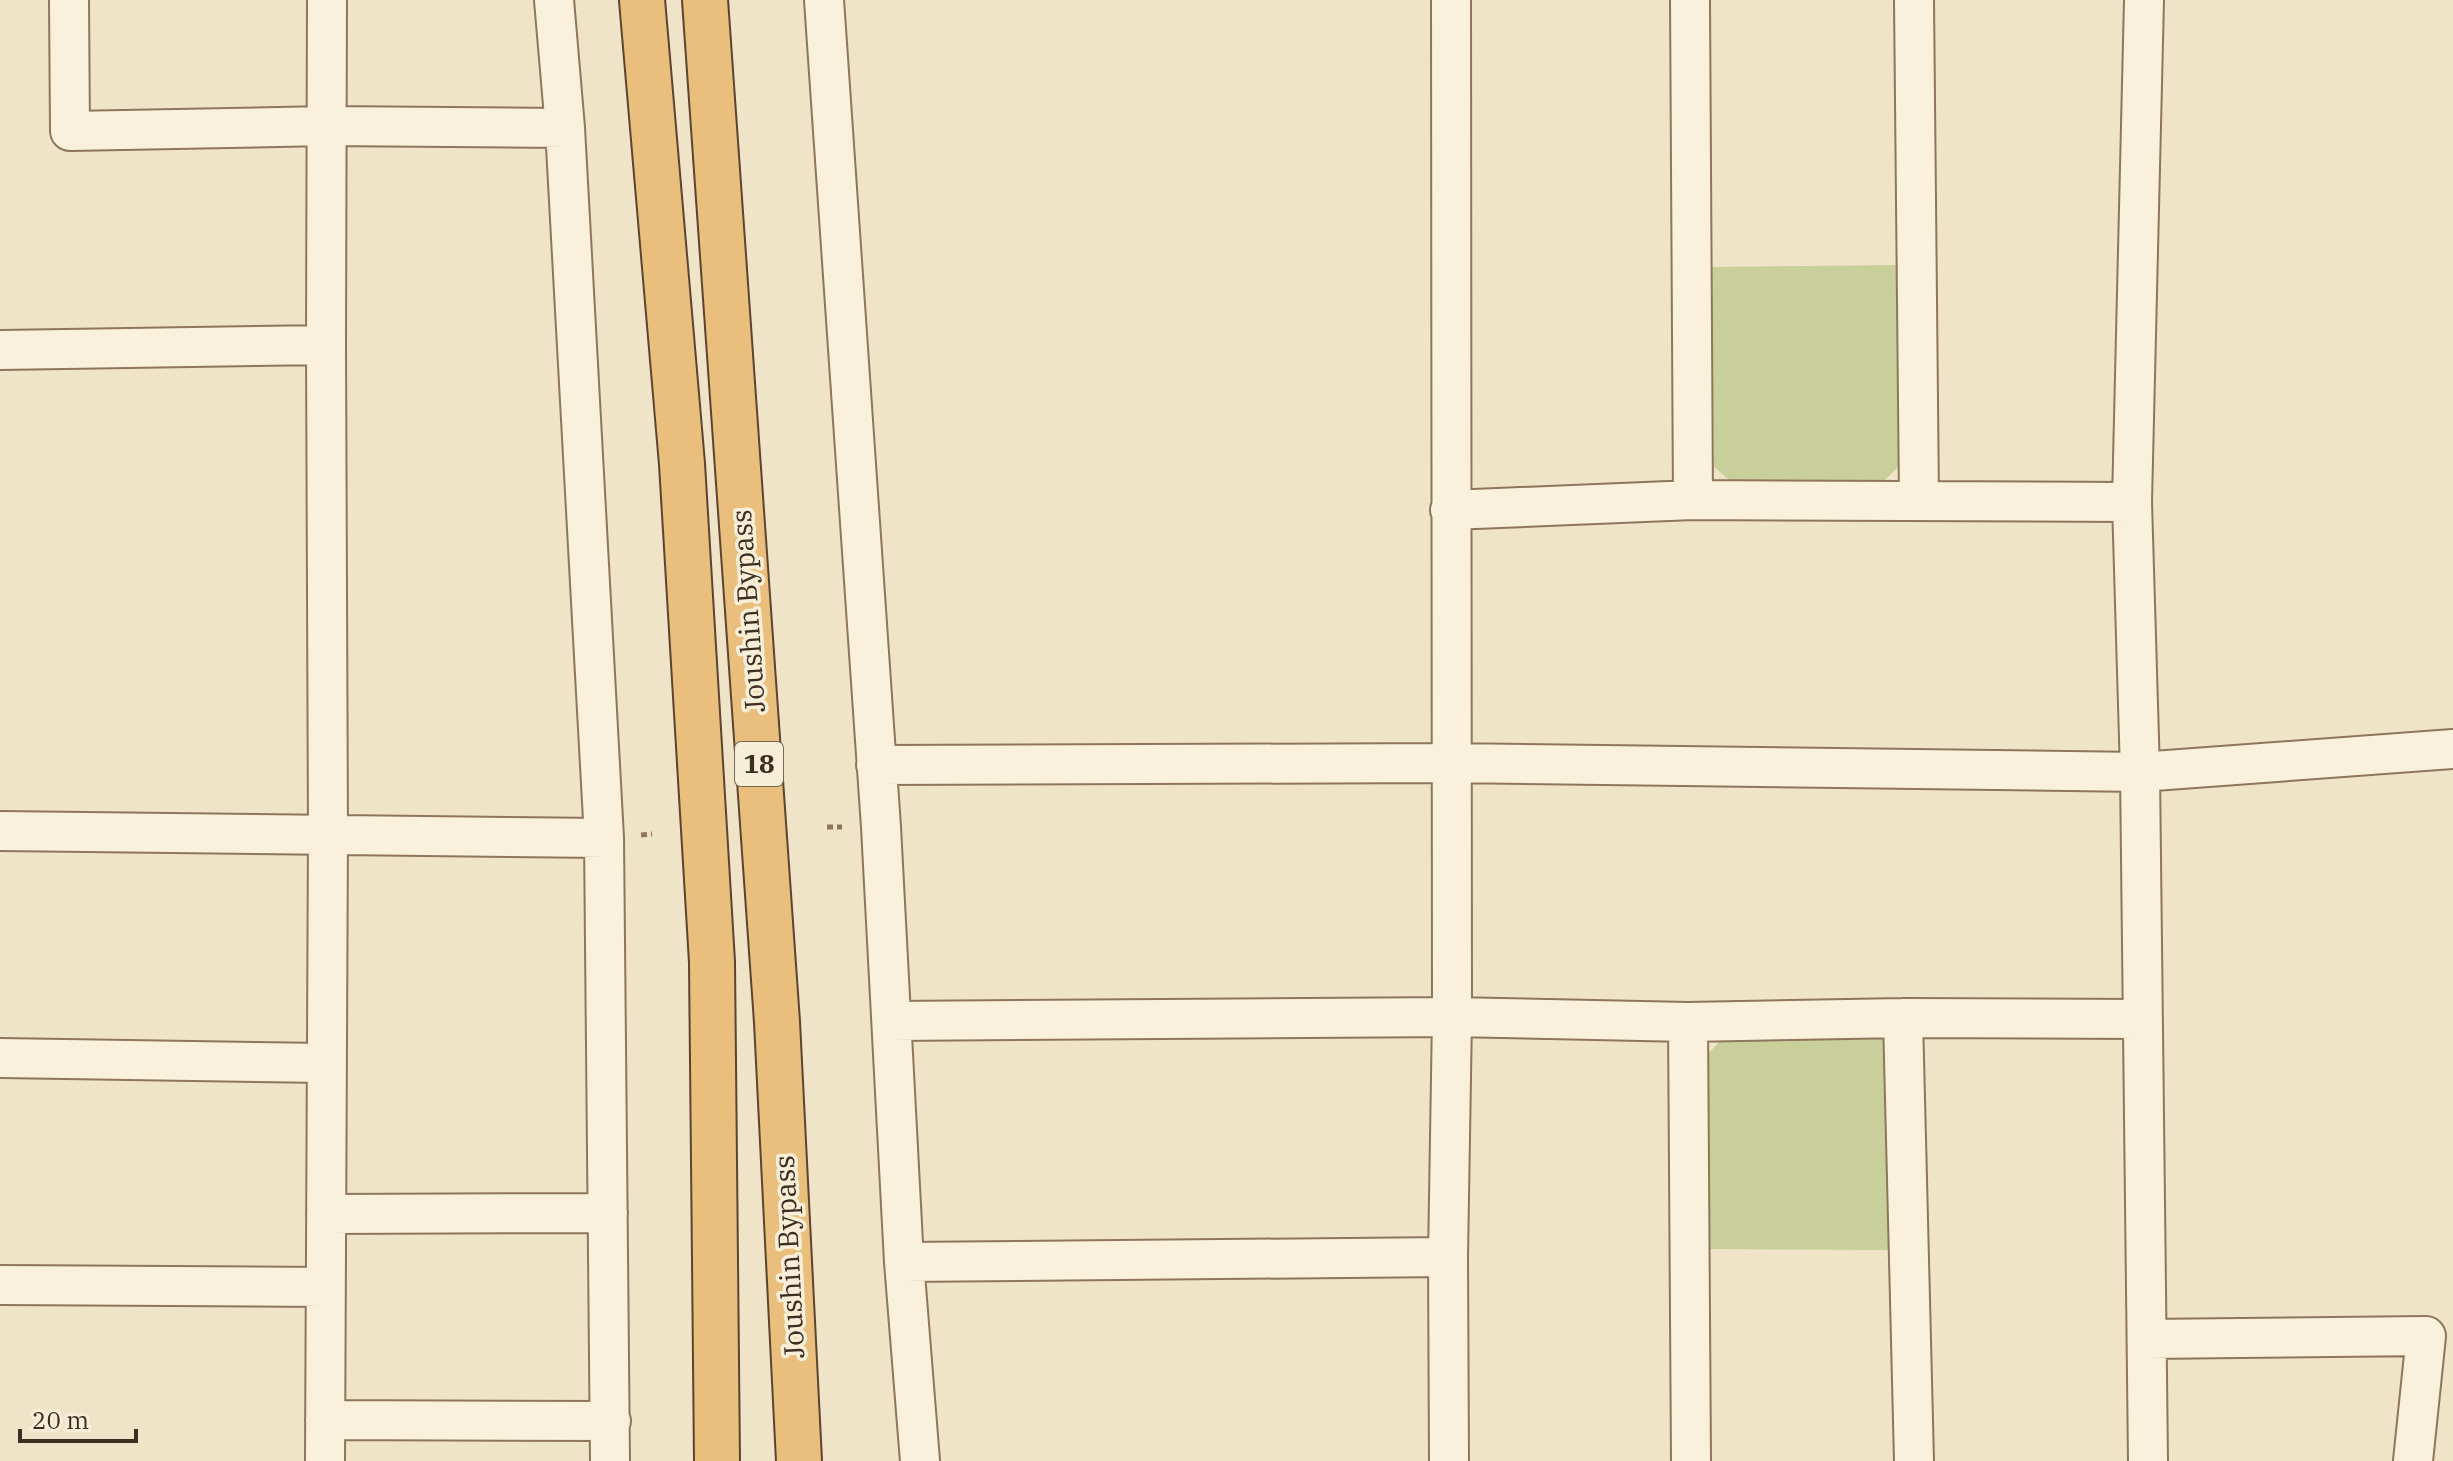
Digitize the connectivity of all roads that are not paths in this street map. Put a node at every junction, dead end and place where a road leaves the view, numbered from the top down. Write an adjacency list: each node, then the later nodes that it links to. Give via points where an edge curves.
1 (69, 0): 11 (street, via 70,131)
2 (327, 0): 11 (street)
3 (554, 0): 12 (street)
4 (642, 0): 44 (highway, Joushin Bypass / 18, via 682,464 712,962)
5 (705, 0): 45 (highway, Joushin Bypass / 18, via 777,1022)
6 (824, 0): 21 (street)
7 (1451, 0): 18 (street)
8 (1690, 0): 15 (street)
9 (1914, 0): 16 (street)
10 (2144, 0): 17 (street)
11 (327, 126): 12 (street); 13 (street)
12 (565, 128): 25 (street)
13 (326, 345): 14 (street); 24 (street)
14 (0, 350)
15 (1693, 500): 16 (street); 18 (street)
16 (1919, 501): 17 (street)
17 (2132, 502): 22 (street)
18 (1450, 510): 20 (street)
19 (2453, 749): 22 (street)
20 (1451, 763): 21 (street); 22 (street); 26 (street)
21 (876, 765): 29 (street)
22 (2140, 772): 28 (street)
23 (0, 831): 24 (street)
24 (328, 834): 25 (street); 32 (street)
25 (604, 838): 33 (street)
26 (1452, 1017): 29 (street); 30 (street); 35 (street)
27 (1903, 1018): 28 (street); 30 (street); 49 (street)
28 (2142, 1019): 39 (street)
29 (892, 1021): 36 (street)
30 (1688, 1022): 48 (street)
31 (0, 1058): 32 (street)
32 (327, 1063): 34 (street)
33 (608, 1213): 34 (street); 41 (street)
34 (326, 1214): 38 (street)
35 (1448, 1257): 36 (street); 47 (street)
36 (904, 1262): 46 (street)
37 (0, 1285): 38 (street)
38 (325, 1287): 40 (street)
39 (2147, 1339): 50 (street); 51 (street, via 2426,1336)
40 (325, 1420): 41 (street); 42 (street)
41 (611, 1421): 43 (street)
42 (325, 1461)
43 (610, 1461)
44 (717, 1461)
45 (799, 1461)
46 (920, 1461)
47 (1449, 1461)
48 (1691, 1461)
49 (1914, 1461)
50 (2148, 1461)
51 (2413, 1461)

